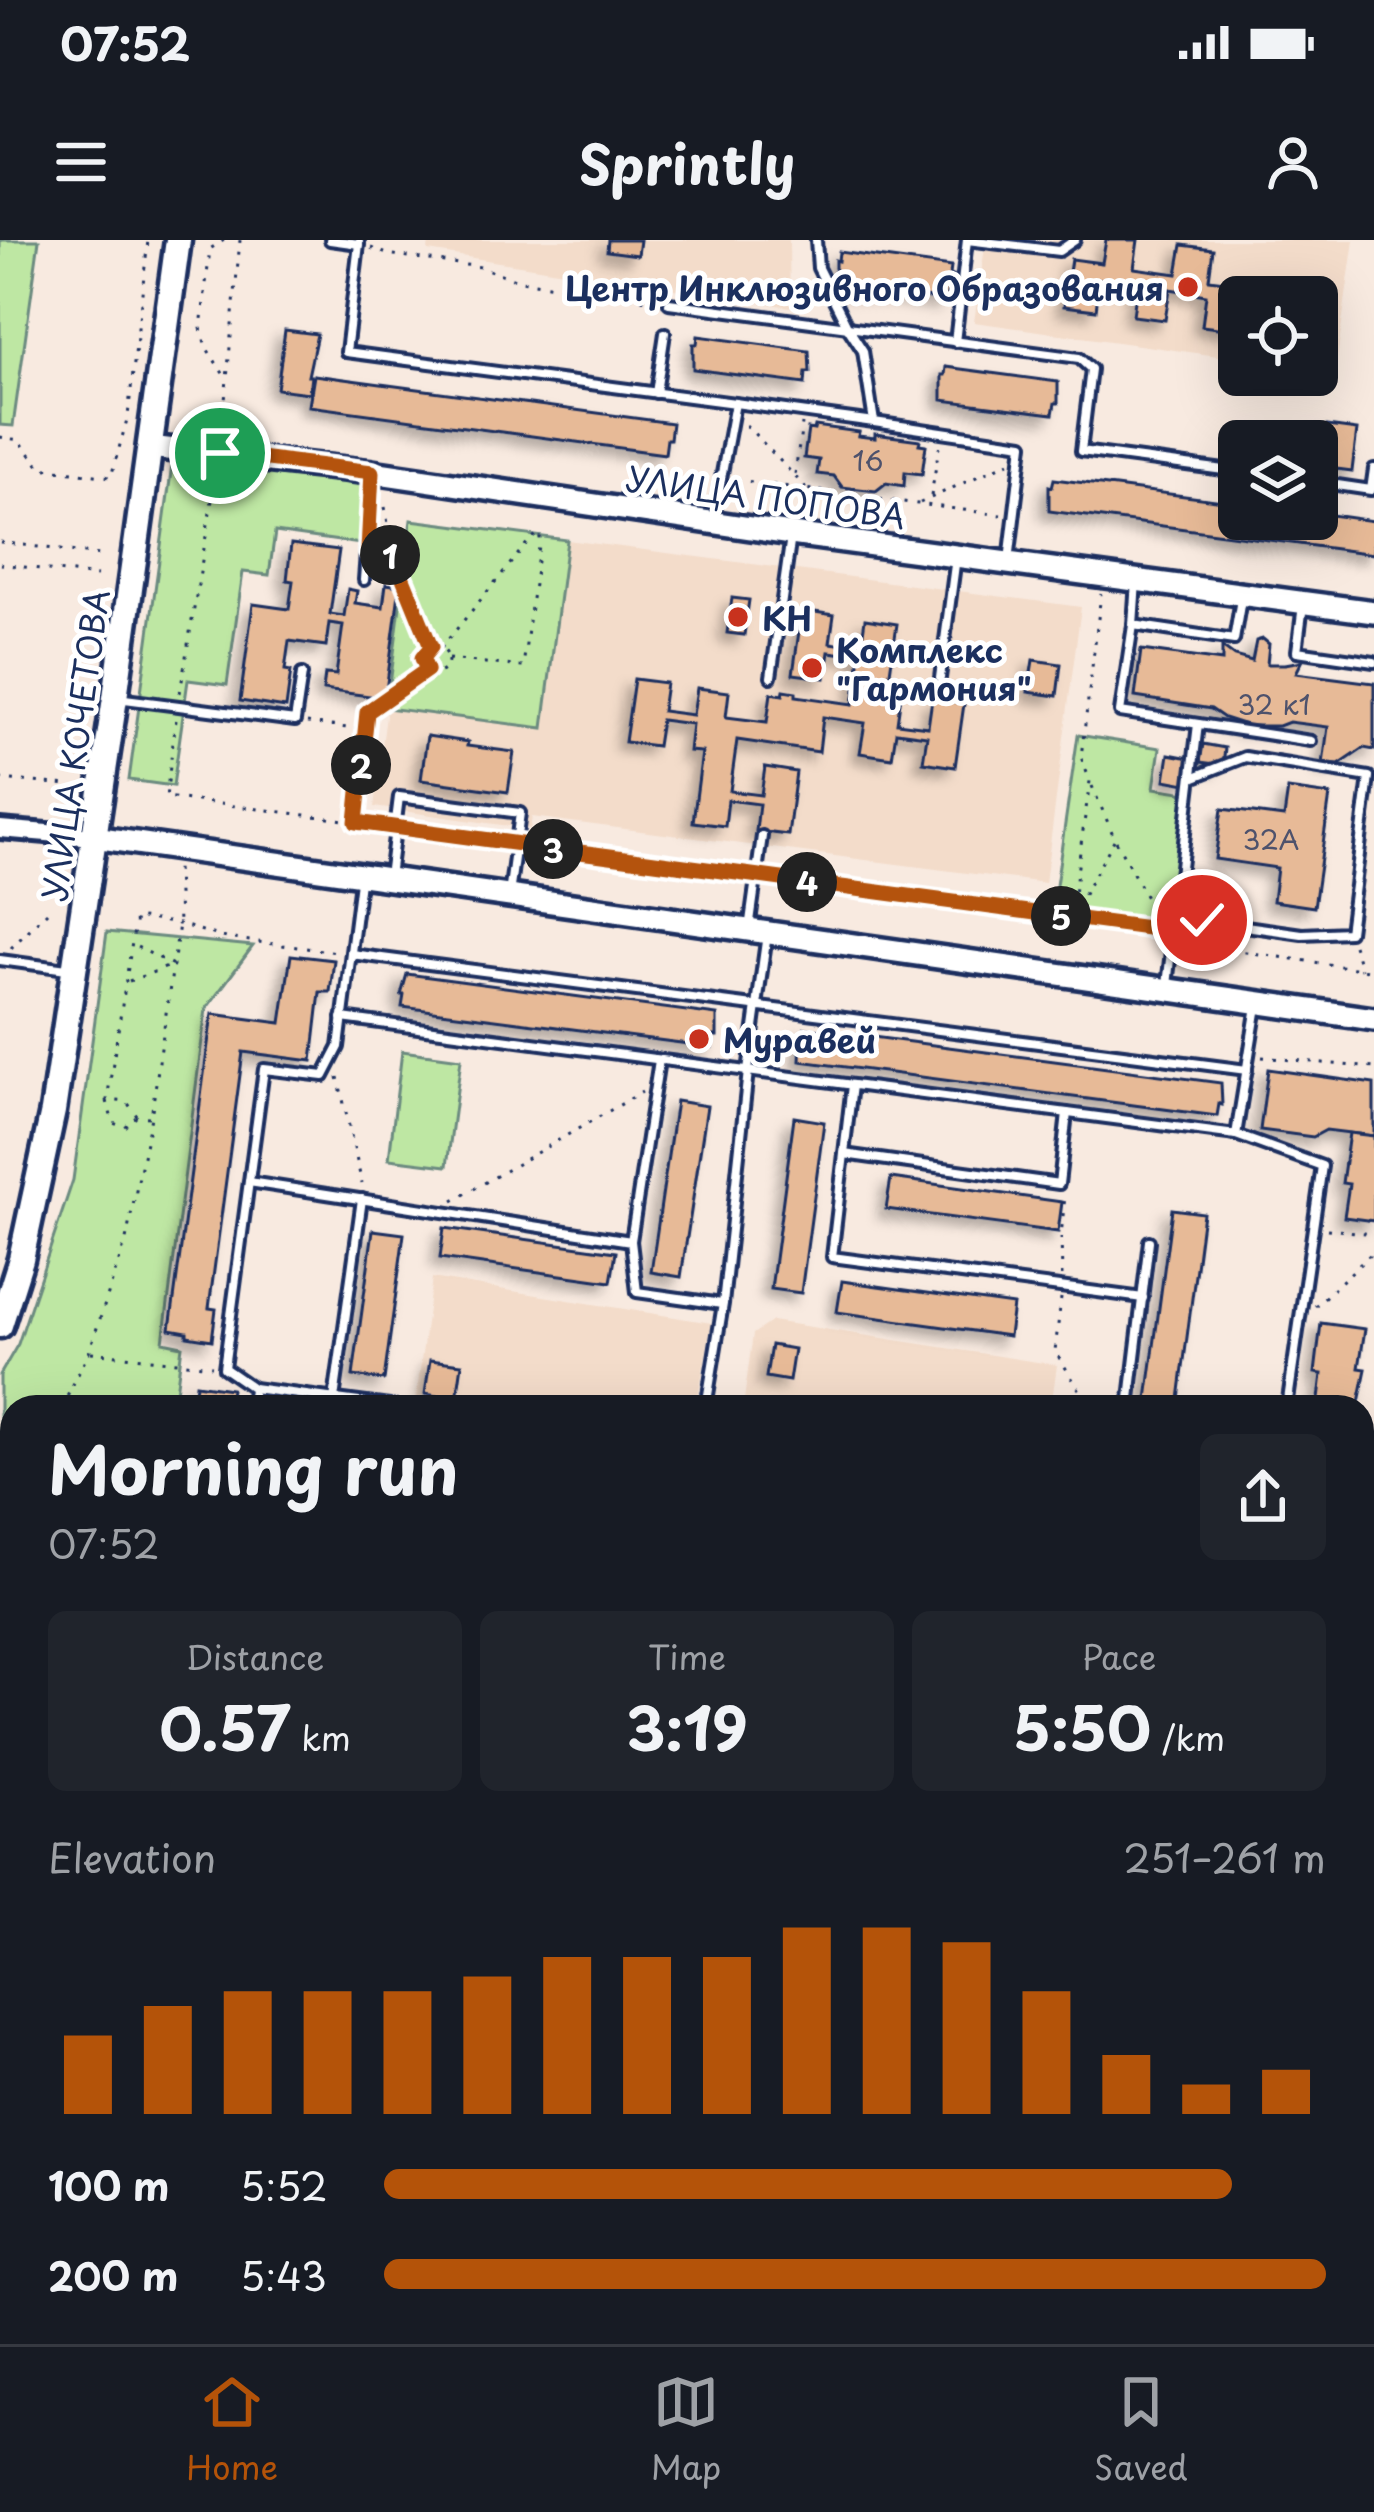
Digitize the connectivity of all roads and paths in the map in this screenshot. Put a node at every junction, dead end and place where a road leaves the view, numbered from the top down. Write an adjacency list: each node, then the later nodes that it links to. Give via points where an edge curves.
1 (148, 240): 21 (path, via 128,416 111,477 40,468 19,440)
2 (178, 240): 22 (main road, УЛИЦА КОЧЕТОВА)
3 (224, 240): 14 (path, via 210,249 201,328)
4 (240, 240): 14 (path)
5 (330, 240): 9 (lane)
6 (816, 240): 11 (lane, via 818,268)
7 (967, 240): 8 (lane, via 1059,251); 13 (lane)
8 (1075, 240)
9 (359, 242): 10 (path, via 521,281); 15 (lane, via 346,352)
10 (669, 303): 11 (lane)
11 (848, 328): 13 (lane); 19 (lane, via 863,351)
12 (665, 333): 15 (lane)
13 (956, 342): 24 (lane, via 1079,358 1091,369 1081,451)
14 (227, 379): 18 (path)
15 (656, 393): 16 (lane)
16 (735, 408): 17 (lane); 27 (path); 28 (lane)
17 (804, 412): 19 (lane); 27 (path)
18 (223, 422)
19 (874, 422): 20 (lane)
20 (942, 431): 23 (lane, via 1024,444); 32 (path)
21 (0, 437)
22 (149, 447): 26 (street, УЛИЦА ПОПОВА); 61 (main road, УЛИЦА КОЧЕТОВА)
23 (1022, 456): 32 (path); 35 (lane)
24 (1218, 469)
25 (1374, 469): 29 (lane, via 1371,490)
26 (372, 472): 36 (street, УЛИЦА ПОПОВА); 39 (lane)
27 (794, 476): 31 (path)
28 (719, 478): 31 (path); 36 (lane)
29 (1338, 485)
30 (214, 488): 62 (path)
31 (807, 489): 33 (path)
32 (931, 498): 33 (path)
33 (918, 504): 35 (path)
34 (385, 507): 41 (path)
35 (1015, 517): 43 (lane)
36 (713, 523): 37 (street, УЛИЦА ПОПОВА)
37 (791, 534): 42 (street, УЛИЦА ПОПОВА); 59 (lane)
38 (0, 542): 40 (path)
39 (368, 551): 41 (path); 47 (lane)
40 (100, 555)
41 (394, 556): 53 (path)
42 (957, 556): 43 (street, УЛИЦА ПОПОВА); 60 (lane)
43 (1009, 562): 46 (street, УЛИЦА ПОПОВА)
44 (0, 564): 45 (path)
45 (97, 576)
46 (1136, 579): 49 (street, УЛИЦА ПОПОВА); 52 (lane)
47 (364, 580)
48 (1102, 594): 69 (path, via 1081,757)
49 (1241, 594): 50 (street, УЛИЦА ПОПОВА); 52 (lane, via 1234,640)
50 (1304, 602): 51 (street, УЛИЦА ПОПОВА); 56 (lane, via 1297,651)
51 (1374, 612)
52 (1133, 625): 64 (lane, via 1120,712)
53 (431, 647): 54 (path); 57 (path, via 422,658)
54 (441, 648): 55 (path); 55 (path, via 541,531 523,667)
55 (448, 659): 57 (path, via 442,670)
56 (1374, 662)
57 (427, 670): 65 (path, via 367,712)
58 (302, 674): 63 (lane)
59 (771, 677)
60 (940, 678)
61 (115, 698): 62 (lane); 75 (main road, УЛИЦА КОЧЕТОВА)
62 (178, 706): 63 (lane); 71 (path, via 166,796)
63 (295, 721): 65 (path)
64 (1198, 724): 66 (lane); 67 (lane)
65 (364, 730): 71 (path)
66 (1311, 741)
67 (1192, 778): 84 (lane); 88 (lane, via 1245,758 1369,777)
68 (0, 779): 70 (path)
69 (1090, 782): 76 (path); 85 (path)
70 (68, 785)
71 (356, 822): 72 (path)
72 (396, 827): 77 (path); 77 (lane, via 399,797 520,814); 81 (lane)
73 (0, 830): 75 (street)
74 (762, 836): 79 (lane)
75 (94, 837): 80 (street); 94 (main road, УЛИЦА КОЧЕТОВА)
76 (1115, 838): 85 (path); 85 (path, via 1163,930)
77 (516, 844): 79 (path); 82 (lane)
78 (176, 865): 86 (path)
79 (757, 875): 85 (path); 87 (lane)
80 (361, 876): 81 (street); 91 (lane)
81 (389, 880): 82 (street)
82 (509, 897): 87 (street)
83 (52, 907): 92 (path)
84 (1175, 916): 88 (lane, via 1302,934); 89 (lane)
85 (1071, 917)
86 (179, 924): 90 (path, via 136,916); 91 (path); 93 (path)
87 (758, 932): 98 (street); 100 (lane)
88 (1349, 932): 95 (path)
89 (1173, 942): 95 (path); 98 (lane)
90 (131, 944): 93 (path); 97 (path)
91 (351, 954): 100 (lane); 101 (lane)
92 (0, 959): 94 (lane)
93 (173, 965): 97 (path); 114 (path)
94 (75, 969): 128 (main road, УЛИЦА КОЧЕТОВА, via 21,1259)
95 (1360, 969): 96 (path)
96 (1374, 970)
97 (126, 982): 111 (path)
98 (1166, 989): 99 (street)
99 (1257, 1003): 102 (street); 103 (lane)
100 (758, 1007): 107 (lane); 108 (lane)
101 (342, 1018): 104 (lane); 105 (lane)
102 (1374, 1019)
103 (1249, 1055): 106 (path); 107 (lane)
104 (333, 1058): 117 (lane, via 324,1076 264,1069); 118 (path)
105 (659, 1060): 108 (lane); 109 (lane)
106 (1374, 1068)
107 (1247, 1070): 115 (lane)
108 (748, 1071): 110 (lane); 126 (lane)
109 (656, 1084): 119 (path); 122 (lane)
110 (852, 1085): 112 (lane); 116 (lane)
111 (107, 1100): 113 (path, via 127,1102); 113 (path, via 113,1124)
112 (1067, 1113): 115 (lane); 116 (lane, via 1059,1184)
113 (137, 1116): 114 (path)
114 (151, 1118): 129 (path, via 126,1240)
115 (1237, 1135): 120 (lane, via 1322,1166)
116 (844, 1154): 125 (lane, via 832,1257)
117 (249, 1182): 118 (lane); 130 (lane)
118 (362, 1199): 119 (lane); 135 (lane)
119 (436, 1211): 122 (lane)
120 (1313, 1228): 121 (path); 127 (lane)
121 (1374, 1234)
122 (631, 1241): 126 (lane, via 638,1292)
123 (1149, 1241): 125 (lane)
124 (1374, 1251): 127 (path)
125 (1143, 1298): 137 (lane)
126 (723, 1304): 136 (lane)
127 (1300, 1320): 138 (lane)
128 (0, 1325)
129 (89, 1352): 130 (path); 132 (path)
130 (224, 1368): 131 (lane)
131 (254, 1388): 133 (lane); 134 (lane)
132 (68, 1395)
133 (253, 1395)
134 (305, 1395)
135 (335, 1395)
136 (708, 1395)
137 (1131, 1395)
138 (1289, 1395)

